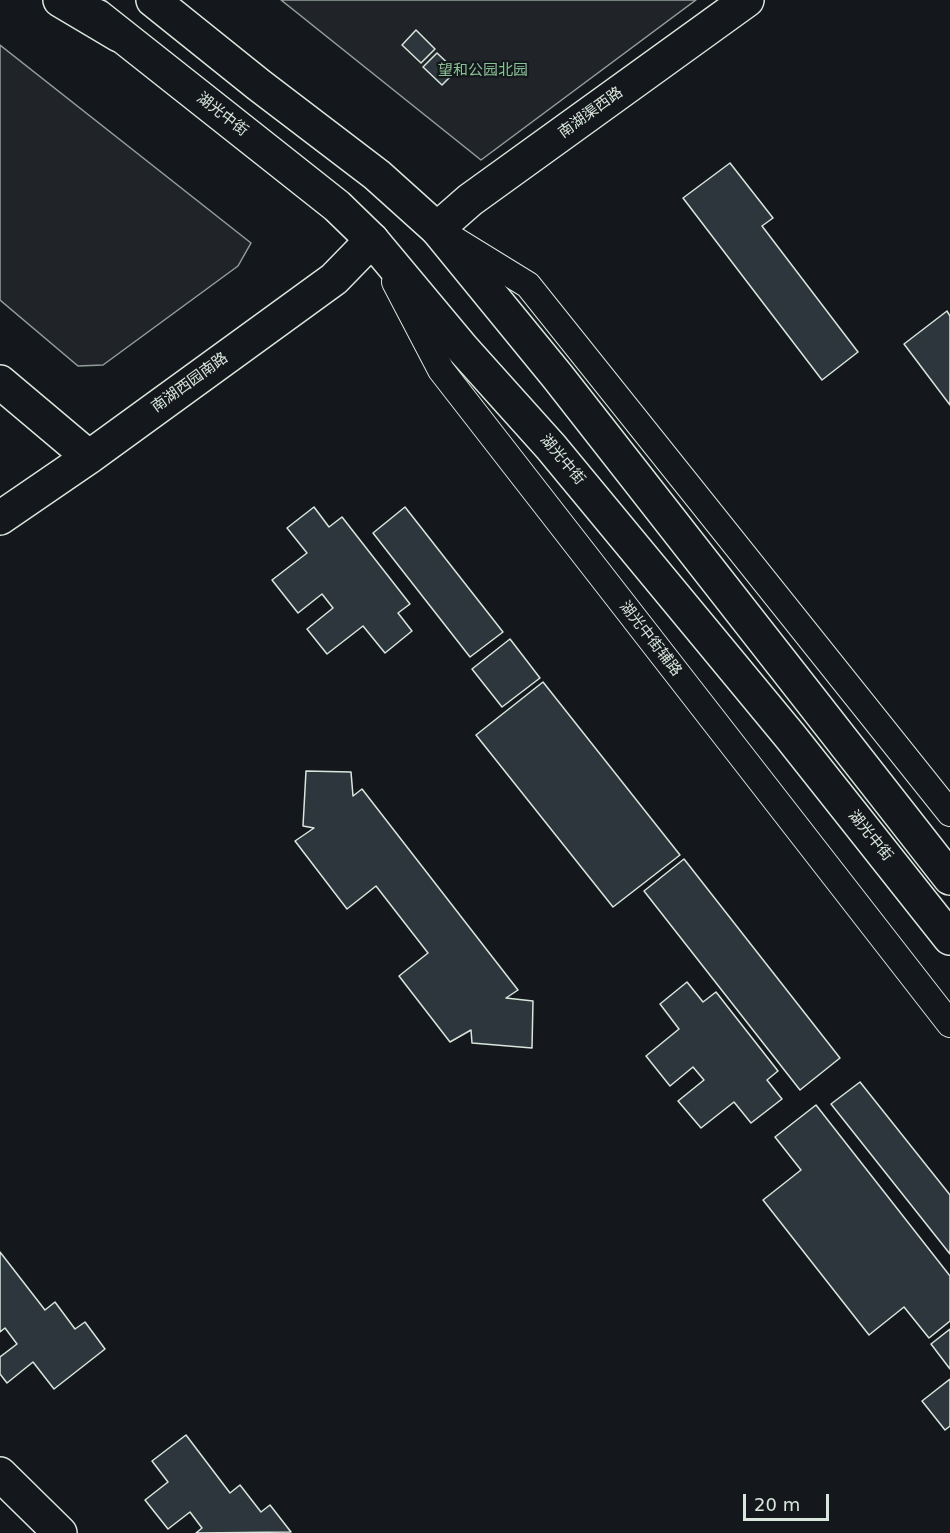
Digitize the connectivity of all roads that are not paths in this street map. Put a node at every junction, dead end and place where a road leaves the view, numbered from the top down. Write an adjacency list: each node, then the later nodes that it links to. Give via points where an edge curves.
1 (60, 0): 5 (main road)
2 (77, 0): 5 (main road)
3 (153, 0): 6 (main road, via 377,175)
4 (747, 0): 6 (main road, 南湖渠西路, via 470,200)
5 (119, 35): 7 (main road, 湖光中街, via 337,206)
6 (436, 229): 11 (street, via 528,285); 12 (main road)
7 (372, 240): 9 (main road, 南湖西园南路, via 334,279); 13 (main road, 湖光中街, via 596,501); 14 (street, 湖光中街辅路, via 441,370)
8 (0, 382): 9 (main road)
9 (89, 457): 10 (main road, 南湖西园南路)
10 (0, 518)
11 (950, 813)
12 (947, 867)
13 (950, 938)
14 (950, 1024)
15 (0, 1474): 16 (main road)
16 (60, 1533)

